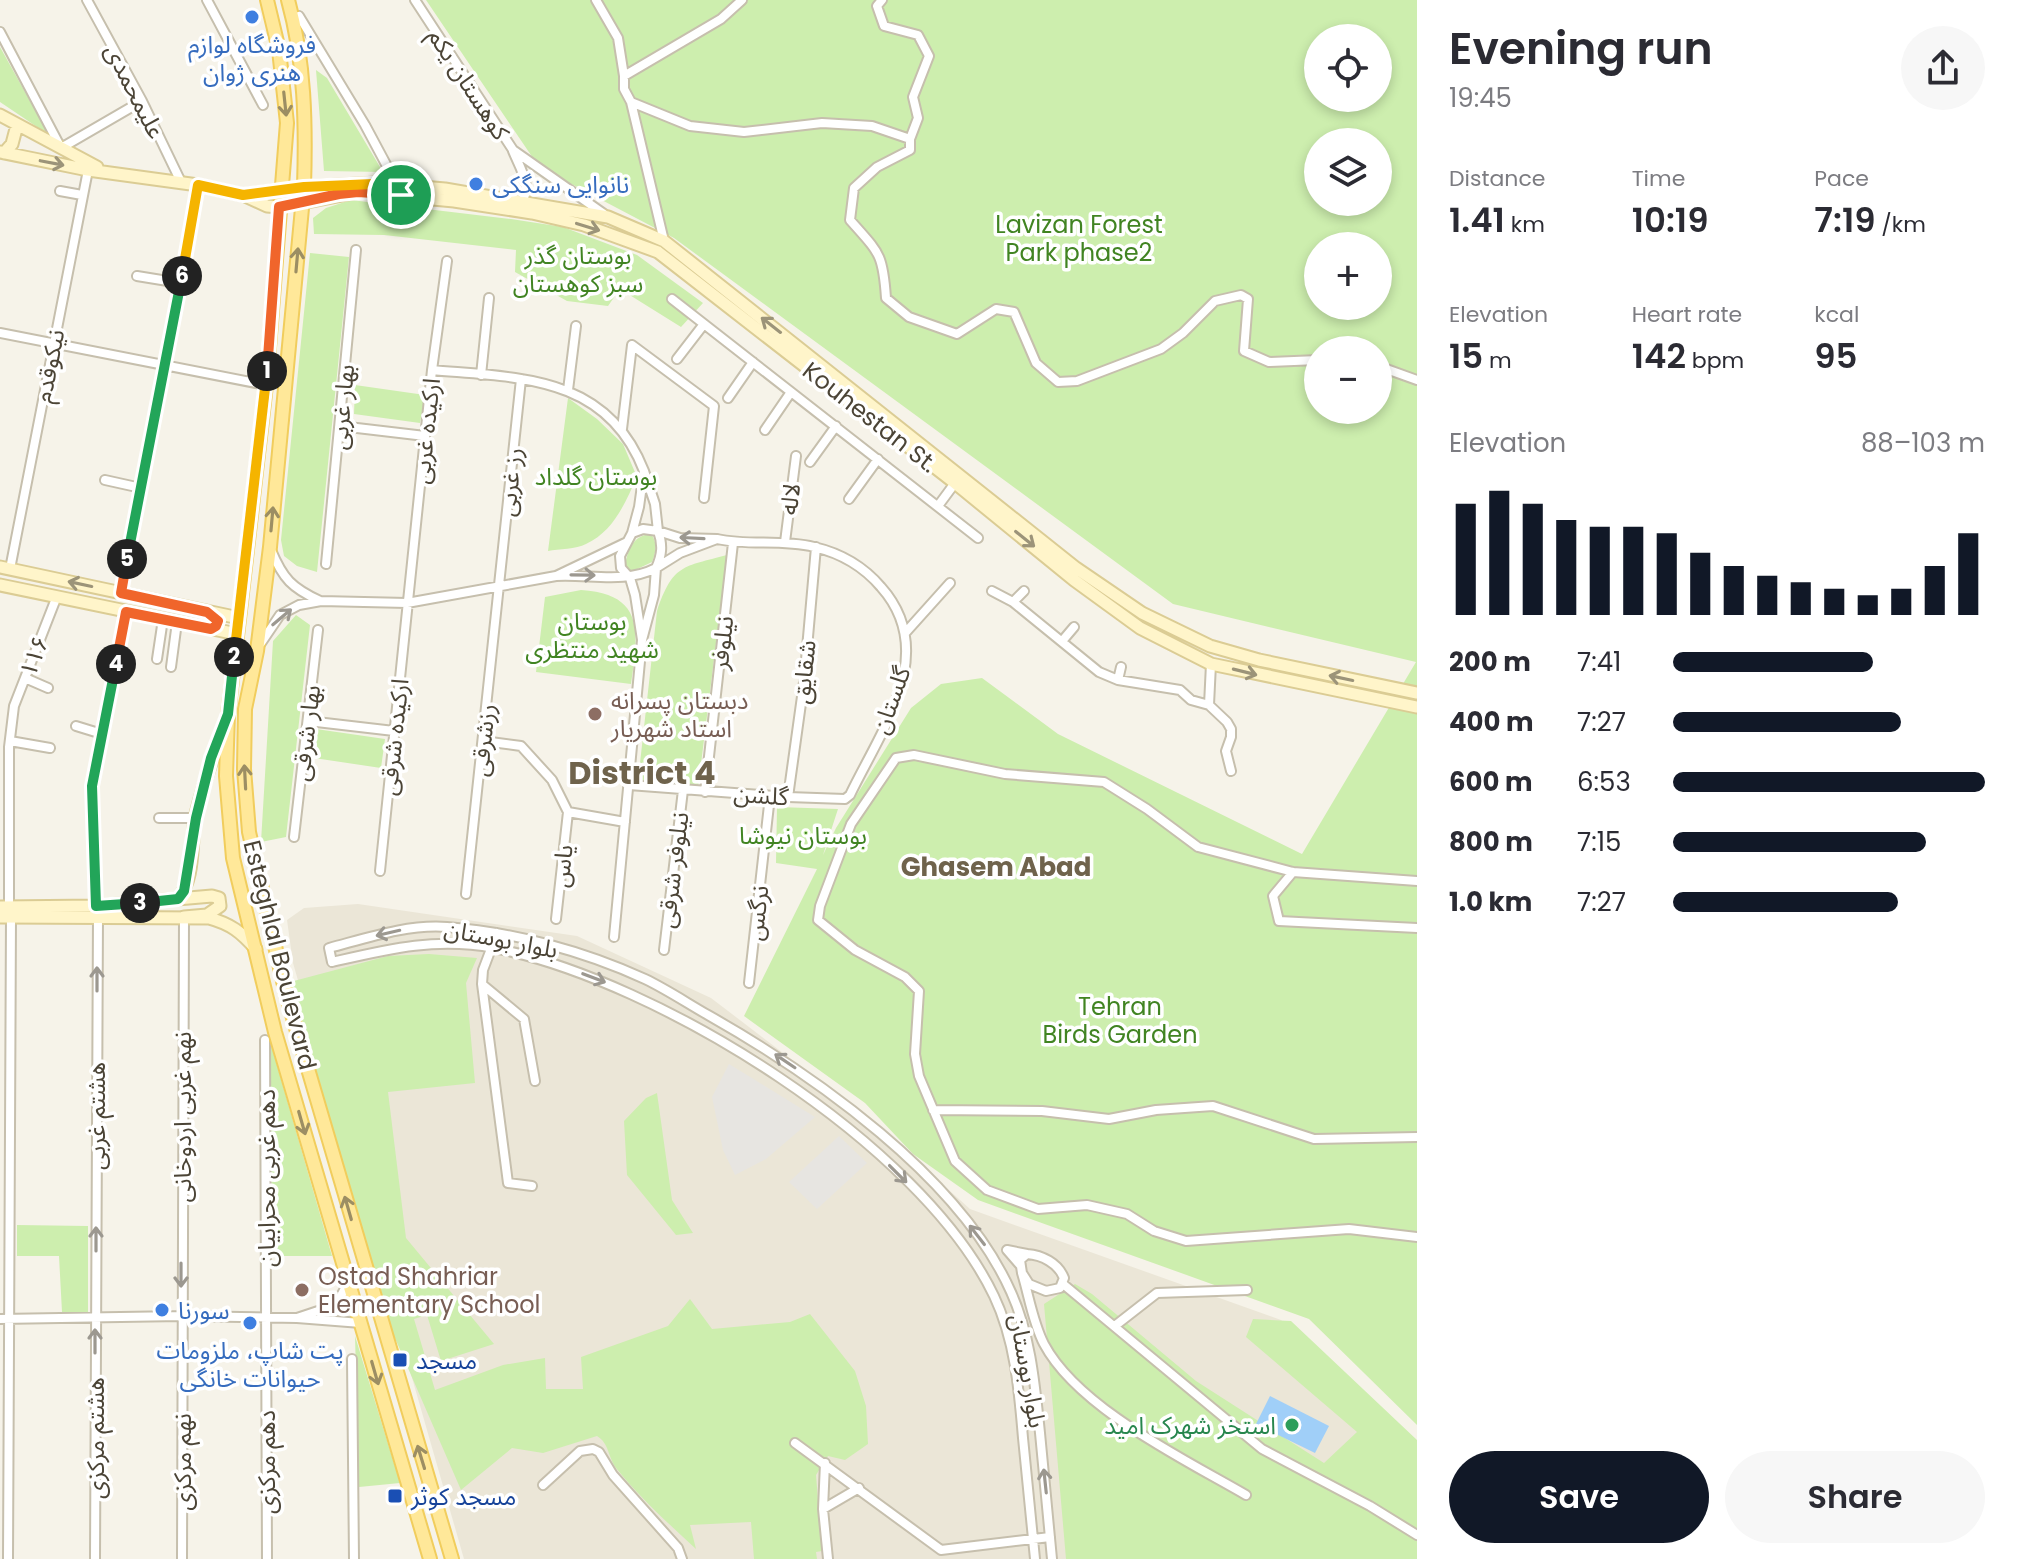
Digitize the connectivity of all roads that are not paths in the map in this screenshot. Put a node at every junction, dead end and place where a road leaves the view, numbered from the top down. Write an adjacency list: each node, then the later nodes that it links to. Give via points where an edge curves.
1 (87, 0): 12 (street, علیمحمدی)
2 (207, 0): 14 (street)
3 (267, 0): 26 (main road, Esteghlal Boulevard, one-way to 26, via 287,123)
4 (288, 0): 24 (main road, Esteghlal Boulevard, via 305,114)
5 (415, 0): 19 (street, کوهستان یکم)
6 (596, 0): 11 (street, via 618,38)
7 (742, 0): 11 (street, via 721,19)
8 (882, 0): 17 (street, via 877,6 884,26 918,35 929,56 913,97 918,118)
9 (299, 16): 25 (street)
10 (0, 32): 18 (street)
11 (624, 76): 13 (street)
12 (142, 101): 18 (street); 22 (street, علیمحمدی)
13 (631, 102): 17 (street, via 690,126 744,132 822,123 872,126); 34 (street)
14 (263, 105)
15 (1, 116): 16 (main road)
16 (17, 125): 18 (main road); 20 (main road, via 12,144)
17 (910, 139): 46 (street, via 910,150 877,167 854,188 850,220 883,264 886,298 909,317 957,334 996,309 1014,312 1036,363 1058,382 1077,381 1161,349 1215,301 1241,295 1248,299 1249,317 1244,351 1269,362)
18 (61, 148): 21 (main road)
19 (513, 150): 30 (street, via 526,182); 33 (street, کوهستان یکم)
20 (2, 152): 21 (main road, one-way to 21)
21 (88, 167): 22 (main road); 28 (street, نیکوقدم)
22 (181, 182): 23 (main road)
23 (198, 185): 29 (main road); 38 (street)
24 (304, 187): 25 (main road, Kouhestan St.); 26 (main road); 31 (main road, Esteghlal Boulevard)
25 (399, 189): 30 (main road, Kouhestan St.); 31 (main road, Kouhestan St.); 68 (main road, Kouhestan St., one-way to 68, via 584,225 658,252)
26 (280, 190): 29 (main road); 32 (main road, Esteghlal Boulevard)
27 (60, 191): 28 (street)
28 (82, 195): 44 (street, نیکوقدم)
29 (243, 195): 32 (main road)
30 (522, 202): 33 (main road, Kouhestan St.)
31 (302, 203): 32 (main road); 80 (main road, Esteghlal Boulevard, one-way to 31)
32 (279, 207): 54 (main road, Esteghlal Boulevard)
33 (608, 217): 34 (main road, Kouhestan St.)
34 (664, 241): 117 (main road, Kouhestan St., one-way to 34, via 1226,652 1142,613 1076,568)
35 (356, 250): 58 (street, بهار غربی)
36 (447, 261): 49 (street, ارکیده غربی)
37 (137, 276): 38 (street)
38 (180, 283): 48 (street)
39 (489, 298): 51 (street)
40 (672, 299): 41 (street)
41 (704, 324): 45 (street); 47 (street)
42 (576, 326): 55 (street)
43 (0, 333): 44 (street)
44 (54, 344): 48 (street); 83 (street, نیکوقدم)
45 (677, 359)
46 (1304, 361)
47 (753, 362): 56 (street); 57 (street)
48 (165, 365): 54 (street); 69 (street)
49 (432, 370): 51 (street); 62 (street, ارکیده غربی)
50 (1392, 371): 53 (street)
51 (481, 375): 52 (street)
52 (521, 379): 55 (street); 89 (street, رز غربی)
53 (1417, 380)
54 (266, 385): 99 (main road, Esteghlal Boulevard)
55 (568, 390): 60 (street)
56 (791, 392): 59 (street); 61 (street)
57 (728, 398)
58 (340, 426): 62 (street); 82 (street, بهار غربی)
59 (836, 426): 64 (street); 65 (street)
60 (622, 429): 66 (street); 70 (street, via 632,345 714,406)
61 (765, 430)
62 (425, 436): 96 (street, ارکیده غربی)
63 (796, 456): 77 (street, لاله)
64 (878, 459): 71 (street); 72 (street)
65 (810, 462)
66 (644, 471): 73 (street); 74 (street)
67 (105, 480): 69 (street)
68 (955, 483): 72 (street); 111 (main road, Kouhestan St., one-way to 111, via 1120,615)
69 (141, 488): 92 (street)
70 (704, 498)
71 (849, 499)
72 (938, 506): 75 (street)
73 (658, 531): 74 (street); 76 (street, گلستان, one-way to 73); 84 (street, via 662,557)
74 (632, 533): 78 (street)
75 (978, 538)
76 (717, 539): 79 (street, گلستان); 84 (street)
77 (785, 542): 79 (street, گلستان); 81 (street, گلستان)
78 (625, 543): 85 (street); 86 (street, via 621,568)
79 (733, 543): 131 (street, نیلوفر)
80 (270, 547): 94 (street, via 279,570 296,590); 109 (main road, Esteghlal Boulevard)
81 (816, 547): 105 (street, گلستان, via 849,560 874,579 892,601); 133 (street, شقایق)
82 (326, 564)
83 (5, 568): 92 (main road, one-way to 83)
84 (656, 568): 86 (street); 107 (street)
85 (556, 576): 86 (street, one-way to 86); 89 (street)
86 (630, 578): 107 (street)
87 (950, 583): 105 (street)
88 (0, 585): 93 (main road)
89 (498, 585): 96 (street); 126 (street, رزشرقی)
90 (992, 591): 95 (street)
91 (1024, 591): 95 (street)
92 (121, 593): 98 (main road)
93 (57, 596): 97 (main road); 114 (street, ۱۱۶)
94 (321, 601): 96 (street); 109 (street, one-way to 94, via 280,615)
95 (1013, 602): 108 (street)
96 (407, 603): 123 (street, ارکیده شرقی)
97 (126, 612): 100 (main road); 124 (street, هشتم غربی)
98 (207, 612): 99 (main road); 103 (main road, via 218,621)
99 (239, 618): 106 (main road, Esteghlal Boulevard)
100 (163, 619): 101 (main road); 110 (street)
101 (177, 622): 103 (main road); 112 (street)
102 (1074, 627): 108 (street)
103 (211, 629): 106 (main road)
104 (318, 630): 121 (street, بهار شرقی)
105 (906, 632): 134 (street, گلستان, via 907,661 899,693)
106 (237, 634): 120 (main road, Esteghlal Boulevard)
107 (642, 640): 129 (street)
108 (1063, 640): 115 (street, via 1099,672)
109 (257, 651): 140 (main road, Esteghlal Boulevard, one-way to 109, via 244,769 245,709)
110 (157, 659)
111 (1211, 664): 118 (street); 119 (main road, Kouhestan St., one-way to 119)
112 (171, 667)
113 (1121, 667): 115 (street)
114 (25, 678): 116 (street); 125 (street, ۱۱۶, via 14,706)
115 (1118, 680): 118 (street, via 1180,690)
116 (48, 688)
117 (1417, 693)
118 (1209, 705): 128 (street, via 1231,729 1226,751)
119 (1417, 707)
120 (228, 714): 137 (main road); 141 (main road, Esteghlal Boulevard, via 226,776)
121 (308, 721): 123 (street); 139 (street, بهار شرقی)
122 (76, 726): 124 (street)
123 (394, 731): 142 (street, ارکیده شرقی)
124 (102, 734): 147 (street, هشتم غربی, via 92,786)
125 (10, 741): 127 (street); 148 (street, ۱۱۶)
126 (483, 741): 135 (street, via 521,746 552,780); 145 (street, رزشرقی)
127 (50, 748)
128 (1231, 771)
129 (629, 785): 130 (street, گلشن); 138 (street)
130 (683, 790): 131 (street, گلشن); 158 (street, نیلوفر شرقی)
131 (705, 792): 132 (street, گلشن)
132 (770, 796): 133 (street, گلشن); 160 (street, نرگس)
133 (788, 797): 134 (street, گلشن)
134 (845, 799)
135 (568, 812): 138 (street); 150 (street, یاس)
136 (159, 818): 137 (street)
137 (196, 818): 146 (main road, via 187,878)
138 (625, 822): 154 (street)
139 (294, 837)
140 (253, 854): 141 (main road); 207 (main road, Esteghlal Boulevard, one-way to 140, via 286,994)
141 (233, 858): 157 (main road, Esteghlal Boulevard)
142 (380, 871)
143 (1293, 872): 144 (street); 152 (street, via 1273,896 1279,921); 166 (street, via 1198,847 1104,782 1005,774 914,755 896,758 851,824 818,920 919,991 915,1054)
144 (1417, 881)
145 (466, 894)
146 (178, 899): 147 (main road); 149 (main road, via 212,896 220,902 212,913)
147 (97, 911): 148 (main road); 149 (main road); 183 (street, هشتم غربی, one-way to 147)
148 (5, 912): 186 (street, ۱۱۶)
149 (184, 917): 157 (main road, via 227,923); 182 (street, نهم غربی اردوخانی, one-way to 182)
150 (556, 919)
151 (425, 926): 153 (street, بلوار بوستان); 155 (street); 155 (street, بلوار بوستان, one-way to 155, via 329,948 332,962)
152 (1417, 928)
153 (497, 933): 156 (street); 159 (street, بلوار بوستان)
154 (614, 937)
155 (425, 944): 156 (street, بلوار بوستان)
156 (492, 948): 161 (street); 162 (street, بلوار بوستان, one-way to 162, via 593,977)
157 (256, 949): 177 (main road, Esteghlal Boulevard, one-way to 177)
158 (664, 950)
159 (645, 979): 162 (street); 165 (street, بلوار بوستان, one-way to 159, via 765,1047)
160 (749, 983)
161 (482, 984): 164 (street, via 524,1019); 170 (street, via 508,1183)
162 (641, 998): 167 (street, بلوار بوستان, via 756,1062)
163 (265, 1040): 184 (street, دهم غربی محرابیان)
164 (535, 1081)
165 (848, 1107): 167 (street); 168 (street); 174 (street, بلوار بوستان, one-way to 165, via 941,1193)
166 (933, 1110): 169 (street, via 1042,1111 1109,1119 1213,1106 1314,1139); 171 (street, via 955,1161 987,1190 1038,1209 1087,1205 1127,1214 1154,1231 1186,1241 1349,1229)
167 (829, 1114): 168 (street, بلوار بوستان)
168 (840, 1122): 175 (street, بلوار بوستان, one-way to 175, via 928,1204)
169 (1417, 1137)
170 (532, 1186)
171 (1417, 1237)
172 (1007, 1250): 173 (street); 174 (street); 176 (street)
173 (1027, 1254): 176 (street); 178 (street, via 1052,1263 1062,1273)
174 (994, 1258): 175 (street); 190 (street, بلوار بوستان, via 1025,1328)
175 (979, 1267): 191 (street, بلوار بوستان, via 996,1299)
176 (1021, 1269): 179 (street, via 1029,1284); 181 (street)
177 (348, 1282): 185 (street, via 336,1305); 187 (main road, Esteghlal Boulevard)
178 (1063, 1284): 179 (street); 188 (street)
179 (1040, 1290): 181 (street)
180 (1247, 1290): 188 (street, via 1157,1293)
181 (1033, 1311): 196 (street, via 1059,1369 1087,1394 1133,1429)
182 (181, 1316): 183 (street); 184 (street); 203 (street, نهم مرکزی)
183 (95, 1317): 186 (street); 202 (street, هشتم مرکزی, one-way to 183)
184 (266, 1317): 185 (street); 204 (street, دهم مرکزی)
185 (297, 1318): 187 (street)
186 (4, 1319): 201 (street, ۱۱۶)
187 (361, 1323): 206 (main road, Esteghlal Boulevard, one-way to 206)
188 (1116, 1325): 198 (street, via 1262,1449)
189 (352, 1359): 205 (street)
190 (1032, 1367): 191 (street); 199 (street, بلوار بوستان, one-way to 190)
191 (1015, 1369): 200 (street, بلوار بوستان)
192 (795, 1443): 193 (street)
193 (825, 1463): 195 (street); 197 (street)
194 (543, 1485): 208 (street, via 580,1451 599,1452)
195 (859, 1488): 197 (street); 200 (street, via 941,1550)
196 (1246, 1495)
197 (823, 1509): 209 (street)
198 (1417, 1535)
199 (1050, 1537): 200 (street); 211 (street, بلوار بوستان)
200 (1033, 1539): 210 (street, بلوار بوستان)
201 (8, 1559)
202 (95, 1559)
203 (182, 1559)
204 (267, 1559)
205 (354, 1559)
206 (430, 1559)
207 (452, 1559)
208 (682, 1559)
209 (828, 1559)
210 (1035, 1559)
211 (1052, 1559)

